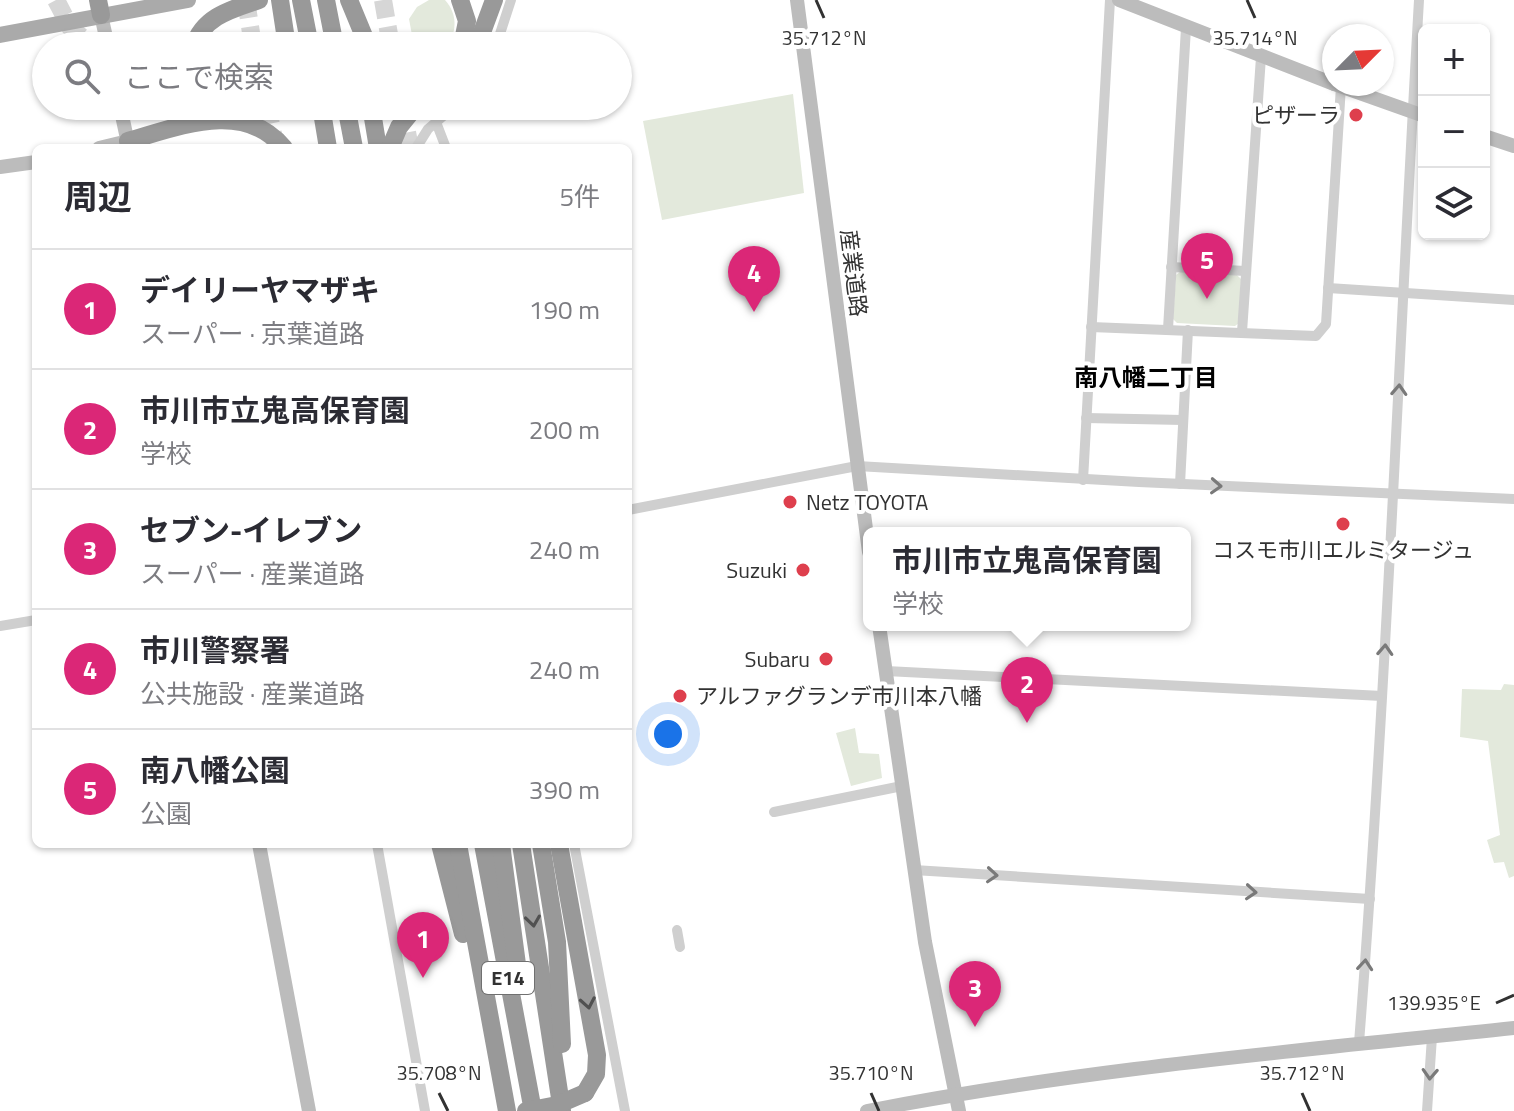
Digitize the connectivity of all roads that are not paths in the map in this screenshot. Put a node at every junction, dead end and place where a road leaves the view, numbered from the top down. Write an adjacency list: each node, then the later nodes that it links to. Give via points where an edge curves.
1 (188, 0): 15 (main road)
2 (259, 0): 19 (highway, via 215,17)
3 (280, 0): 20 (highway)
4 (301, 0): 21 (highway)
5 (326, 0): 22 (highway)
6 (349, 0): 16 (highway)
7 (460, 0): 25 (highway)
8 (475, 0): 26 (highway)
9 (494, 0): 27 (highway)
10 (511, 0): 28 (street)
11 (797, 0): 68 (street, 産業道路)
12 (1110, 0): 62 (street)
13 (1119, 0): 17 (street)
14 (1419, 0): 34 (street)
15 (100, 8): 18 (street); 29 (main road)
16 (356, 22): 23 (highway); 24 (highway)
17 (1186, 28): 30 (street); 57 (street)
18 (105, 32)
19 (200, 32)
20 (285, 32)
21 (307, 32)
22 (332, 32)
23 (357, 32)
24 (361, 32)
25 (473, 32)
26 (479, 32)
27 (483, 32)
28 (488, 32)
29 (0, 35)
30 (1261, 57): 31 (street); 58 (street)
31 (1322, 80)
32 (1336, 96): 59 (street)
33 (1367, 96): 35 (street)
34 (1418, 96)
35 (1418, 114): 60 (street)
36 (123, 120): 46 (street)
37 (228, 120): 47 (highway, via 262,129)
38 (228, 120): 46 (highway, via 202,122)
39 (323, 120): 48 (highway)
40 (349, 120): 49 (highway)
41 (373, 120): 50 (highway)
42 (405, 120): 51 (highway)
43 (438, 120): 44 (street)
44 (436, 122): 52 (street); 53 (street)
45 (1490, 138): 54 (street)
46 (128, 144)
47 (279, 144)
48 (327, 144)
49 (353, 144)
50 (377, 144)
51 (392, 144)
52 (419, 144)
53 (444, 144)
54 (1514, 146)
55 (32, 163): 56 (street)
56 (0, 167)
57 (1171, 267): 58 (street); 63 (street)
58 (1245, 271): 65 (street)
59 (1328, 288): 60 (street); 65 (street, via 1326,324 1316,336)
60 (1404, 293): 61 (street); 71 (street, one-way to 60)
61 (1514, 300)
62 (1091, 327): 63 (street); 66 (street)
63 (1168, 329): 64 (street)
64 (1188, 330): 65 (street); 67 (street)
65 (1242, 332)
66 (1086, 418): 67 (street); 69 (street)
67 (1183, 420): 70 (street)
68 (857, 466): 69 (street); 73 (street); 74 (street, 産業道路)
69 (1083, 480): 70 (street)
70 (1180, 484): 71 (street, one-way to 71)
71 (1394, 494): 72 (street); 79 (street, one-way to 71)
72 (1514, 499)
73 (632, 509)
74 (866, 527)
75 (32, 621): 76 (street)
76 (0, 626)
77 (880, 631): 78 (street)
78 (886, 671): 79 (street); 80 (street)
79 (1382, 696): 93 (street)
80 (902, 786): 81 (street); 92 (street)
81 (774, 812)
82 (260, 848): 101 (street)
83 (378, 848): 102 (street)
84 (441, 848): 100 (highway)
85 (459, 848): 100 (highway, E14)
86 (484, 848): 104 (highway, E14)
87 (501, 848): 104 (highway)
88 (522, 848): 105 (highway, one-way to 105)
89 (542, 848): 105 (highway, via 557,942)
90 (560, 848): 103 (highway, one-way to 103, bridge, via 596,1074 585,1093 568,1102)
91 (575, 848): 106 (street)
92 (914, 870): 93 (street, one-way to 93); 99 (street)
93 (1370, 899): 98 (street, one-way to 93)
94 (677, 930): 95 (street)
95 (680, 947)
96 (1514, 1028): 97 (street)
97 (1432, 1037): 98 (street); 109 (street, one-way to 109)
98 (1359, 1043): 99 (street)
99 (955, 1093): 107 (street); 108 (street)
100 (506, 1105)
101 (309, 1111)
102 (425, 1111)
103 (526, 1111)
104 (534, 1111)
105 (564, 1111)
106 (625, 1111)
107 (867, 1111)
108 (959, 1111)
109 (1427, 1111)

